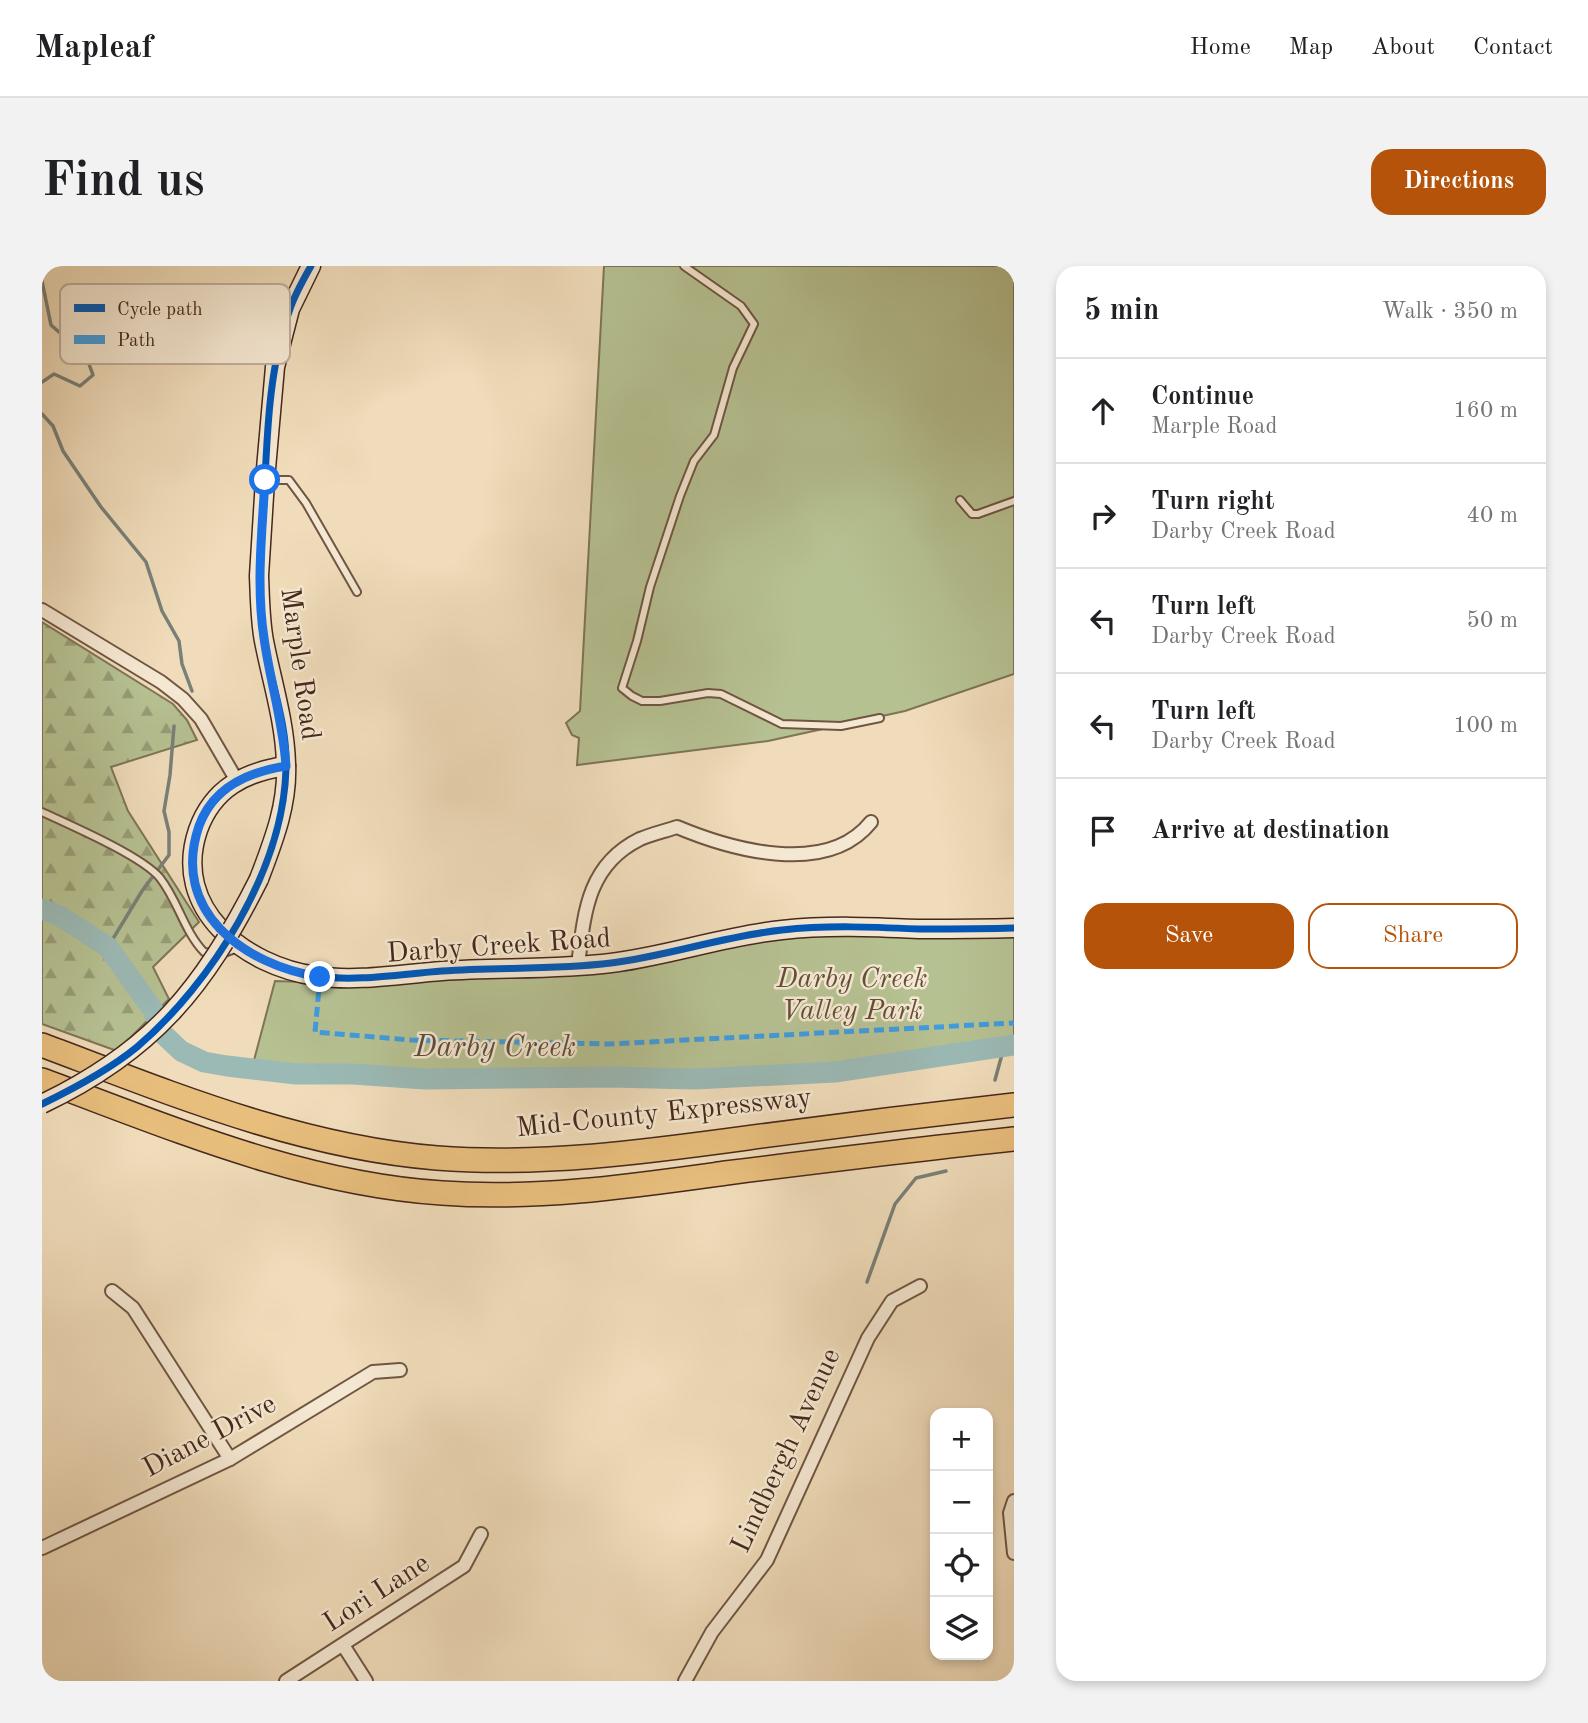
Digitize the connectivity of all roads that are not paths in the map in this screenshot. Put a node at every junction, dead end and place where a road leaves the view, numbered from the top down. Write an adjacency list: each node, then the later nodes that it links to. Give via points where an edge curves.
1 (311, 266): 3 (street, Marple Road)
2 (684, 266): 10 (lane, via 741,306 754,324 733,368 714,435 694,461 680,496 622,688 642,701 720,694 782,724 841,726)
3 (290, 309)
4 (277, 364): 5 (street, Marple Road)
5 (265, 480): 8 (lane, via 289,480); 11 (street, Marple Road, via 260,607)
6 (960, 500): 7 (lane, via 972,514)
7 (1014, 501)
8 (357, 592)
9 (42, 610): 12 (street, via 183,699 201,719)
10 (880, 718)
11 (286, 766): 12 (street, Darby Creek Road); 20 (street, Marple Road, bridge, via 280,819 259,879 213,961 167,1018 135,1048)
12 (237, 781): 16 (street, Darby Creek Road, via 219,795 201,821 192,849 192,873 205,910)
13 (42, 812): 16 (lane, via 151,870 204,952 224,953)
14 (871, 822): 17 (street, via 861,834 834,848 803,855 711,841 677,827 640,839 615,856 594,881 584,913)
15 (1014, 928): 17 (street, Darby Creek Road, via 809,927)
16 (240, 947): 17 (street, Darby Creek Road, via 283,969 320,977)
17 (578, 966)
18 (42, 1045): 21 (highway, Mid-County Expressway, via 262,1124 434,1158 523,1161 647,1152)
19 (42, 1080): 22 (highway, via 195,1138 307,1171 441,1193 594,1191)
20 (42, 1104)
21 (1014, 1105)
22 (1014, 1139)
23 (920, 1286): 34 (street, Lindbergh Avenue, via 892,1301 868,1338 767,1560 712,1632)
24 (112, 1291): 26 (street, via 133,1308)
25 (400, 1370): 26 (street, Diane Drive, via 373,1372)
26 (230, 1459): 29 (street, Diane Drive)
27 (1014, 1502): 30 (street, via 1010,1513)
28 (481, 1534): 31 (street, Lori Lane, via 464,1566)
29 (42, 1548)
30 (1014, 1553)
31 (343, 1645): 32 (street, Lori Lane); 33 (street)
32 (286, 1681)
33 (366, 1681)
34 (685, 1681)

